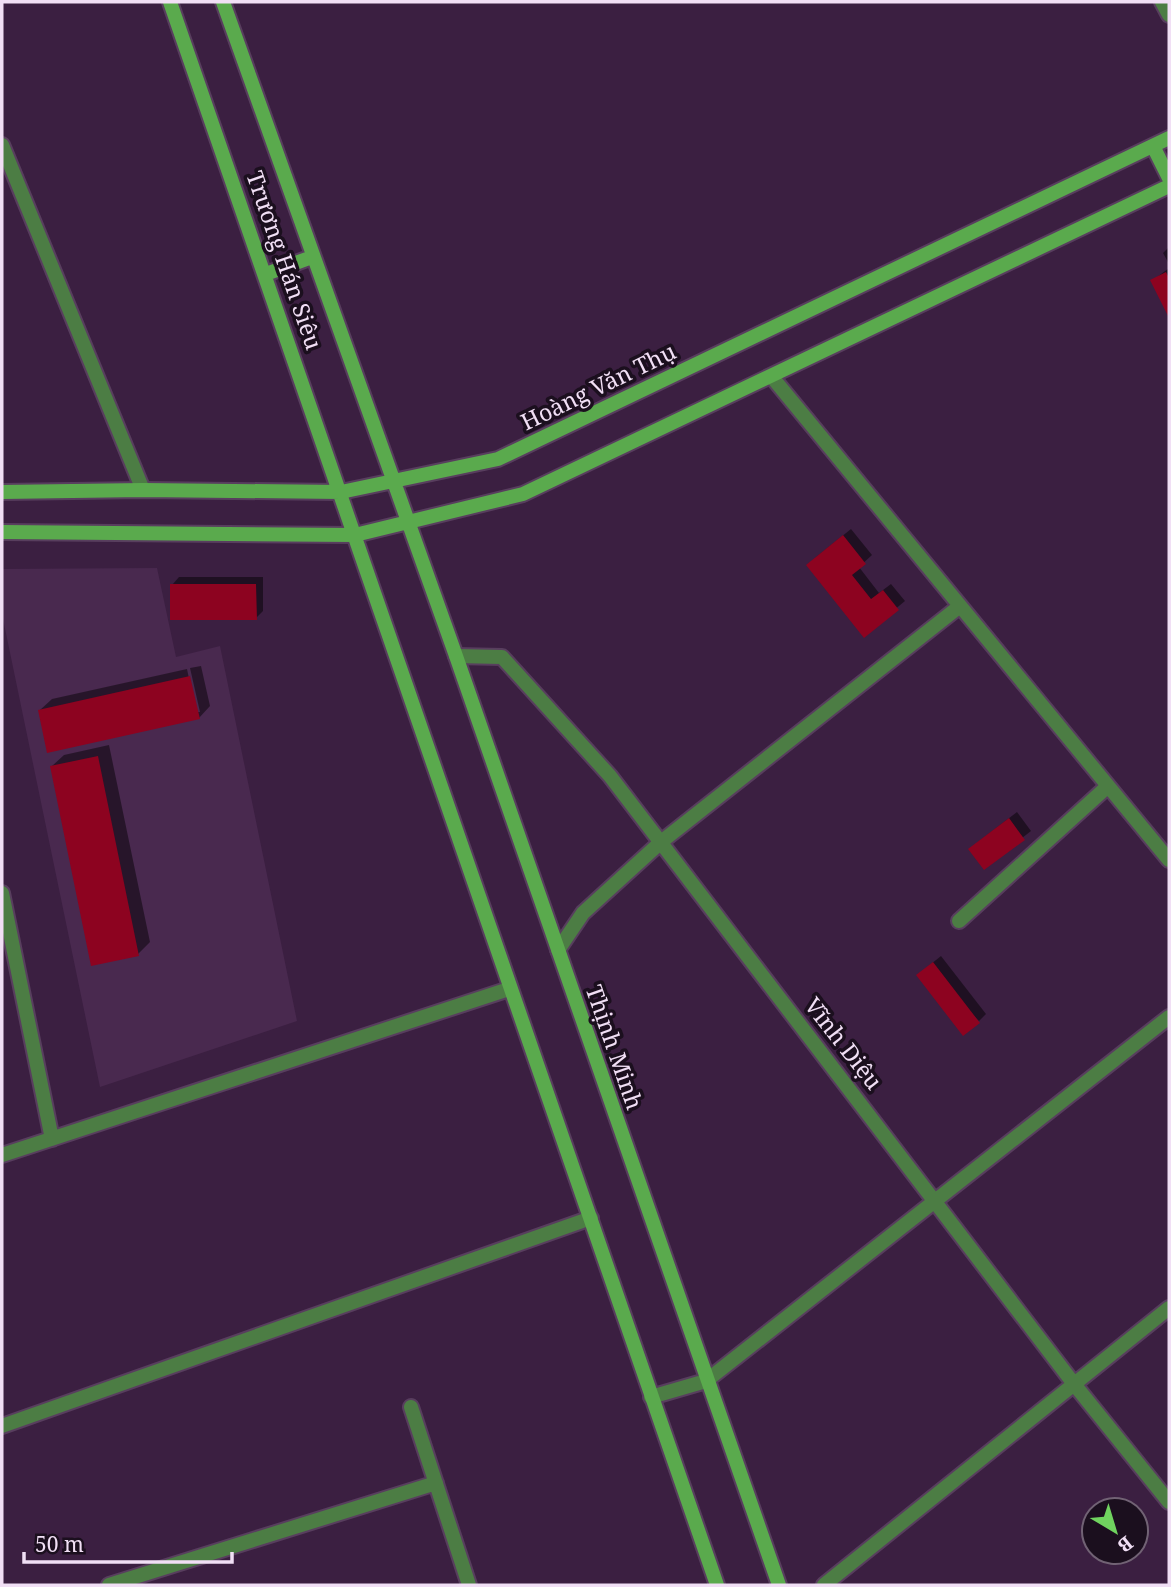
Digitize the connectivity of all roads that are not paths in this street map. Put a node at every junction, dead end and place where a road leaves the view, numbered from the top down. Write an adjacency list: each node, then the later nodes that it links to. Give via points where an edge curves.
1 (170, 2): 11 (main road, Trương Hán Siêu)
2 (223, 2): 10 (main road, Trương Hán Siêu)
3 (1162, 2): 4 (street)
4 (1169, 15)
5 (1169, 138): 7 (main road, Hoàng Văn Thụ)
6 (2, 145): 14 (street)
7 (1153, 146): 8 (main road); 13 (main road, Hoàng Văn Thụ, via 498,459)
8 (1169, 178)
9 (1169, 186): 12 (main road)
10 (312, 257): 11 (main road); 13 (main road, Trương Hán Siêu)
11 (265, 274): 16 (main road, Trương Hán Siêu)
12 (772, 377): 17 (main road, via 523,494); 20 (street)
13 (395, 481): 16 (main road, Hoàng Văn Thụ); 17 (main road, Trương Hán Siêu)
14 (143, 489): 15 (main road, Hoàng Văn Thụ); 16 (main road, Hoàng Văn Thụ)
15 (2, 492)
16 (341, 492): 19 (main road, Trương Hán Siêu)
17 (409, 524): 19 (main road); 21 (main road, Thịnh Minh)
18 (2, 532): 19 (main road)
19 (355, 535): 28 (main road)
20 (960, 606): 22 (street); 23 (street)
21 (456, 656): 23 (street, Vĩnh Diệu, via 502,657 610,776); 27 (main road, Thịnh Minh)
22 (1108, 786): 24 (street); 26 (street)
23 (661, 842): 27 (street, via 583,913); 32 (street, Vĩnh Diệu)
24 (1169, 860)
25 (2, 893): 30 (street)
26 (959, 921)
27 (558, 950): 35 (main road, Thịnh Minh)
28 (509, 989): 30 (street); 33 (main road)
29 (1169, 1017): 32 (street)
30 (52, 1139): 31 (street)
31 (2, 1155)
32 (936, 1200): 35 (street); 36 (street, Vĩnh Diệu)
33 (591, 1218): 37 (main road); 39 (street)
34 (1169, 1308): 36 (street)
35 (706, 1381): 37 (street); 45 (main road, Thịnh Minh)
36 (1074, 1384): 41 (street, Vĩnh Diệu); 46 (street)
37 (651, 1397): 44 (main road)
38 (411, 1407): 40 (street)
39 (2, 1426)
40 (436, 1483): 42 (street); 43 (street)
41 (1169, 1502)
42 (109, 1585)
43 (469, 1585)
44 (717, 1585)
45 (779, 1585)
46 (824, 1585)

